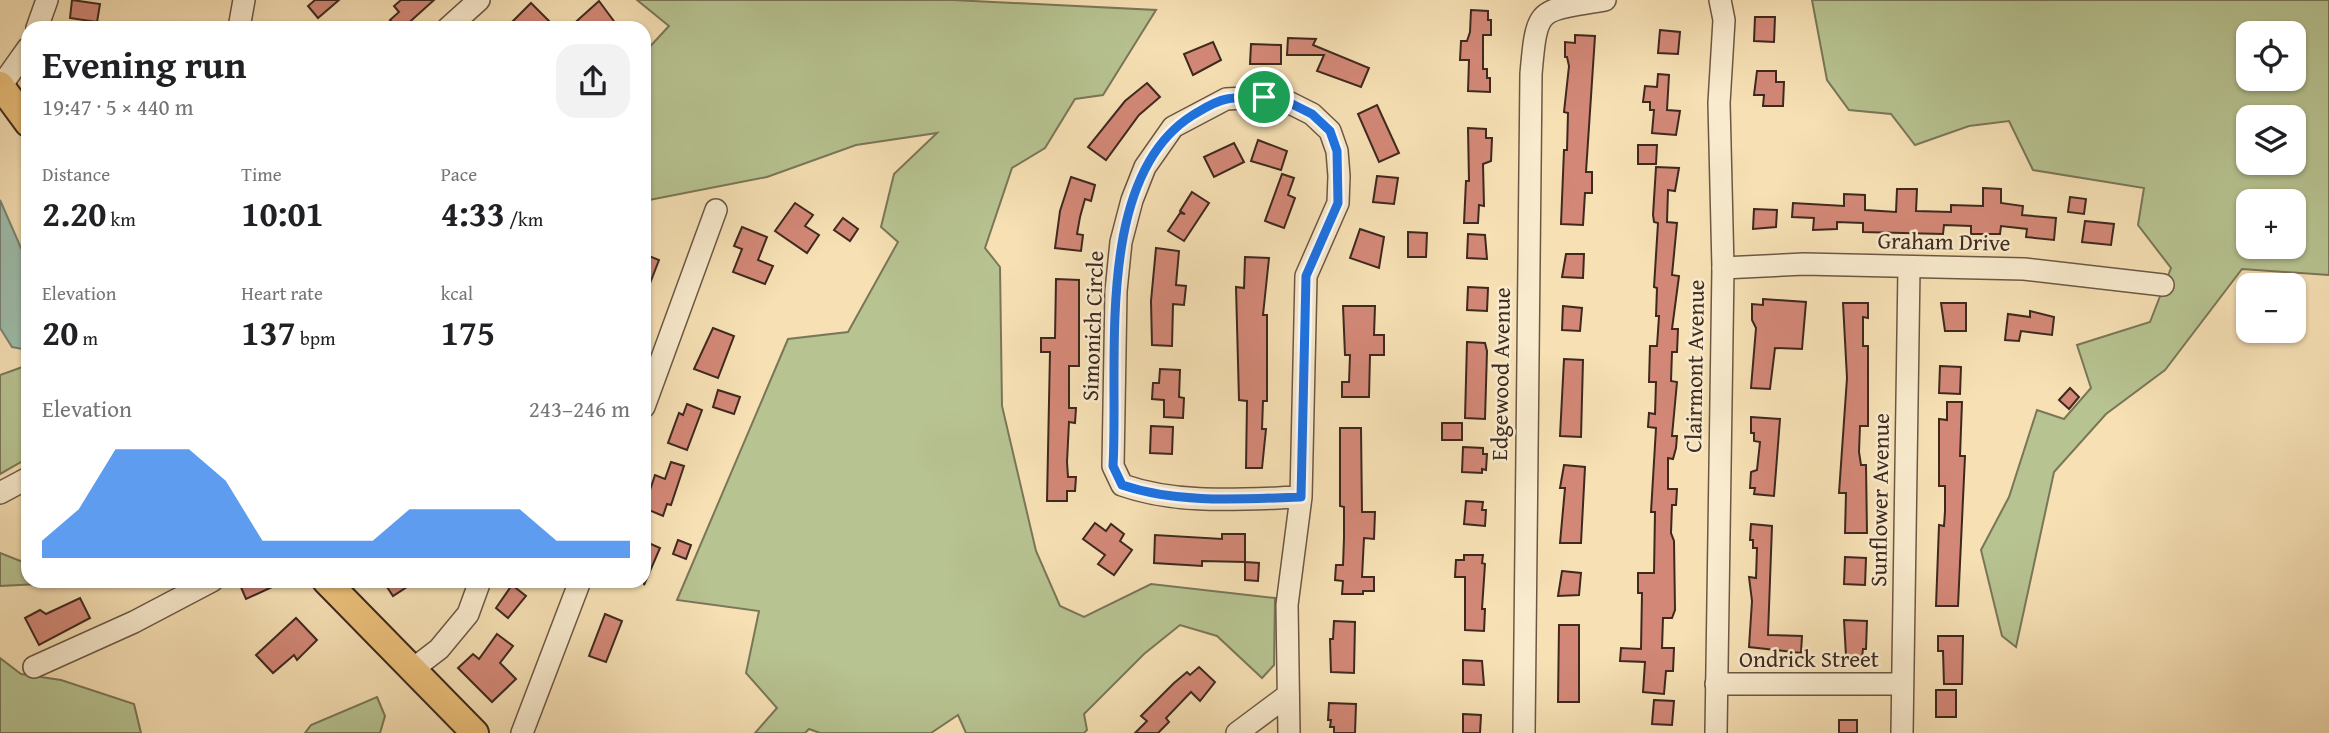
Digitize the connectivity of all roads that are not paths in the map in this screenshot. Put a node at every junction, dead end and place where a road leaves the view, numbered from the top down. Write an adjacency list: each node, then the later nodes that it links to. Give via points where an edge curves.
1 (47, 0): 6 (street)
2 (244, 0): 7 (street)
3 (479, 0): 8 (street)
4 (1605, 0): 33 (street, Edgewood Avenue, via 1552,11 1541,17 1535,28)
5 (1720, 0): 13 (street, Clairmont Avenue, via 1724,20 1719,103)
6 (40, 21)
7 (240, 21)
8 (456, 21)
9 (21, 58): 10 (street)
10 (1, 86): 11 (main road)
11 (21, 113)
12 (716, 209): 16 (street)
13 (1723, 268): 14 (street, Graham Drive, via 1804,264); 26 (street, Clairmont Avenue)
14 (1909, 268): 15 (street, Graham Drive, via 2024,269); 27 (street, Sunflower Avenue)
15 (2163, 285)
16 (651, 388)
17 (21, 482): 18 (street)
18 (0, 493)
19 (1301, 497): 19 (street, Simonich Circle, via 1219,499 1152,493 1122,485 1113,466 1116,291 1121,242 1132,200 1145,167 1173,127 1226,99 1286,101 1312,114 1330,131 1337,151 1338,203 1306,276); 28 (street, Simonich Circle, via 1287,605)
20 (199, 588): 24 (street)
21 (333, 588): 25 (main road)
22 (477, 588): 25 (street, via 468,614 439,649)
23 (577, 588): 30 (street)
24 (34, 667)
25 (413, 670): 29 (main road)
26 (1716, 684): 27 (street, Ondrick Street); 34 (street, Clairmont Avenue)
27 (1902, 684): 35 (street, Sunflower Avenue)
28 (1289, 695): 31 (street); 32 (street, Simonich Circle)
29 (475, 733)
30 (523, 733)
31 (1237, 733)
32 (1289, 733)
33 (1524, 733)
34 (1716, 733)
35 (1902, 733)

